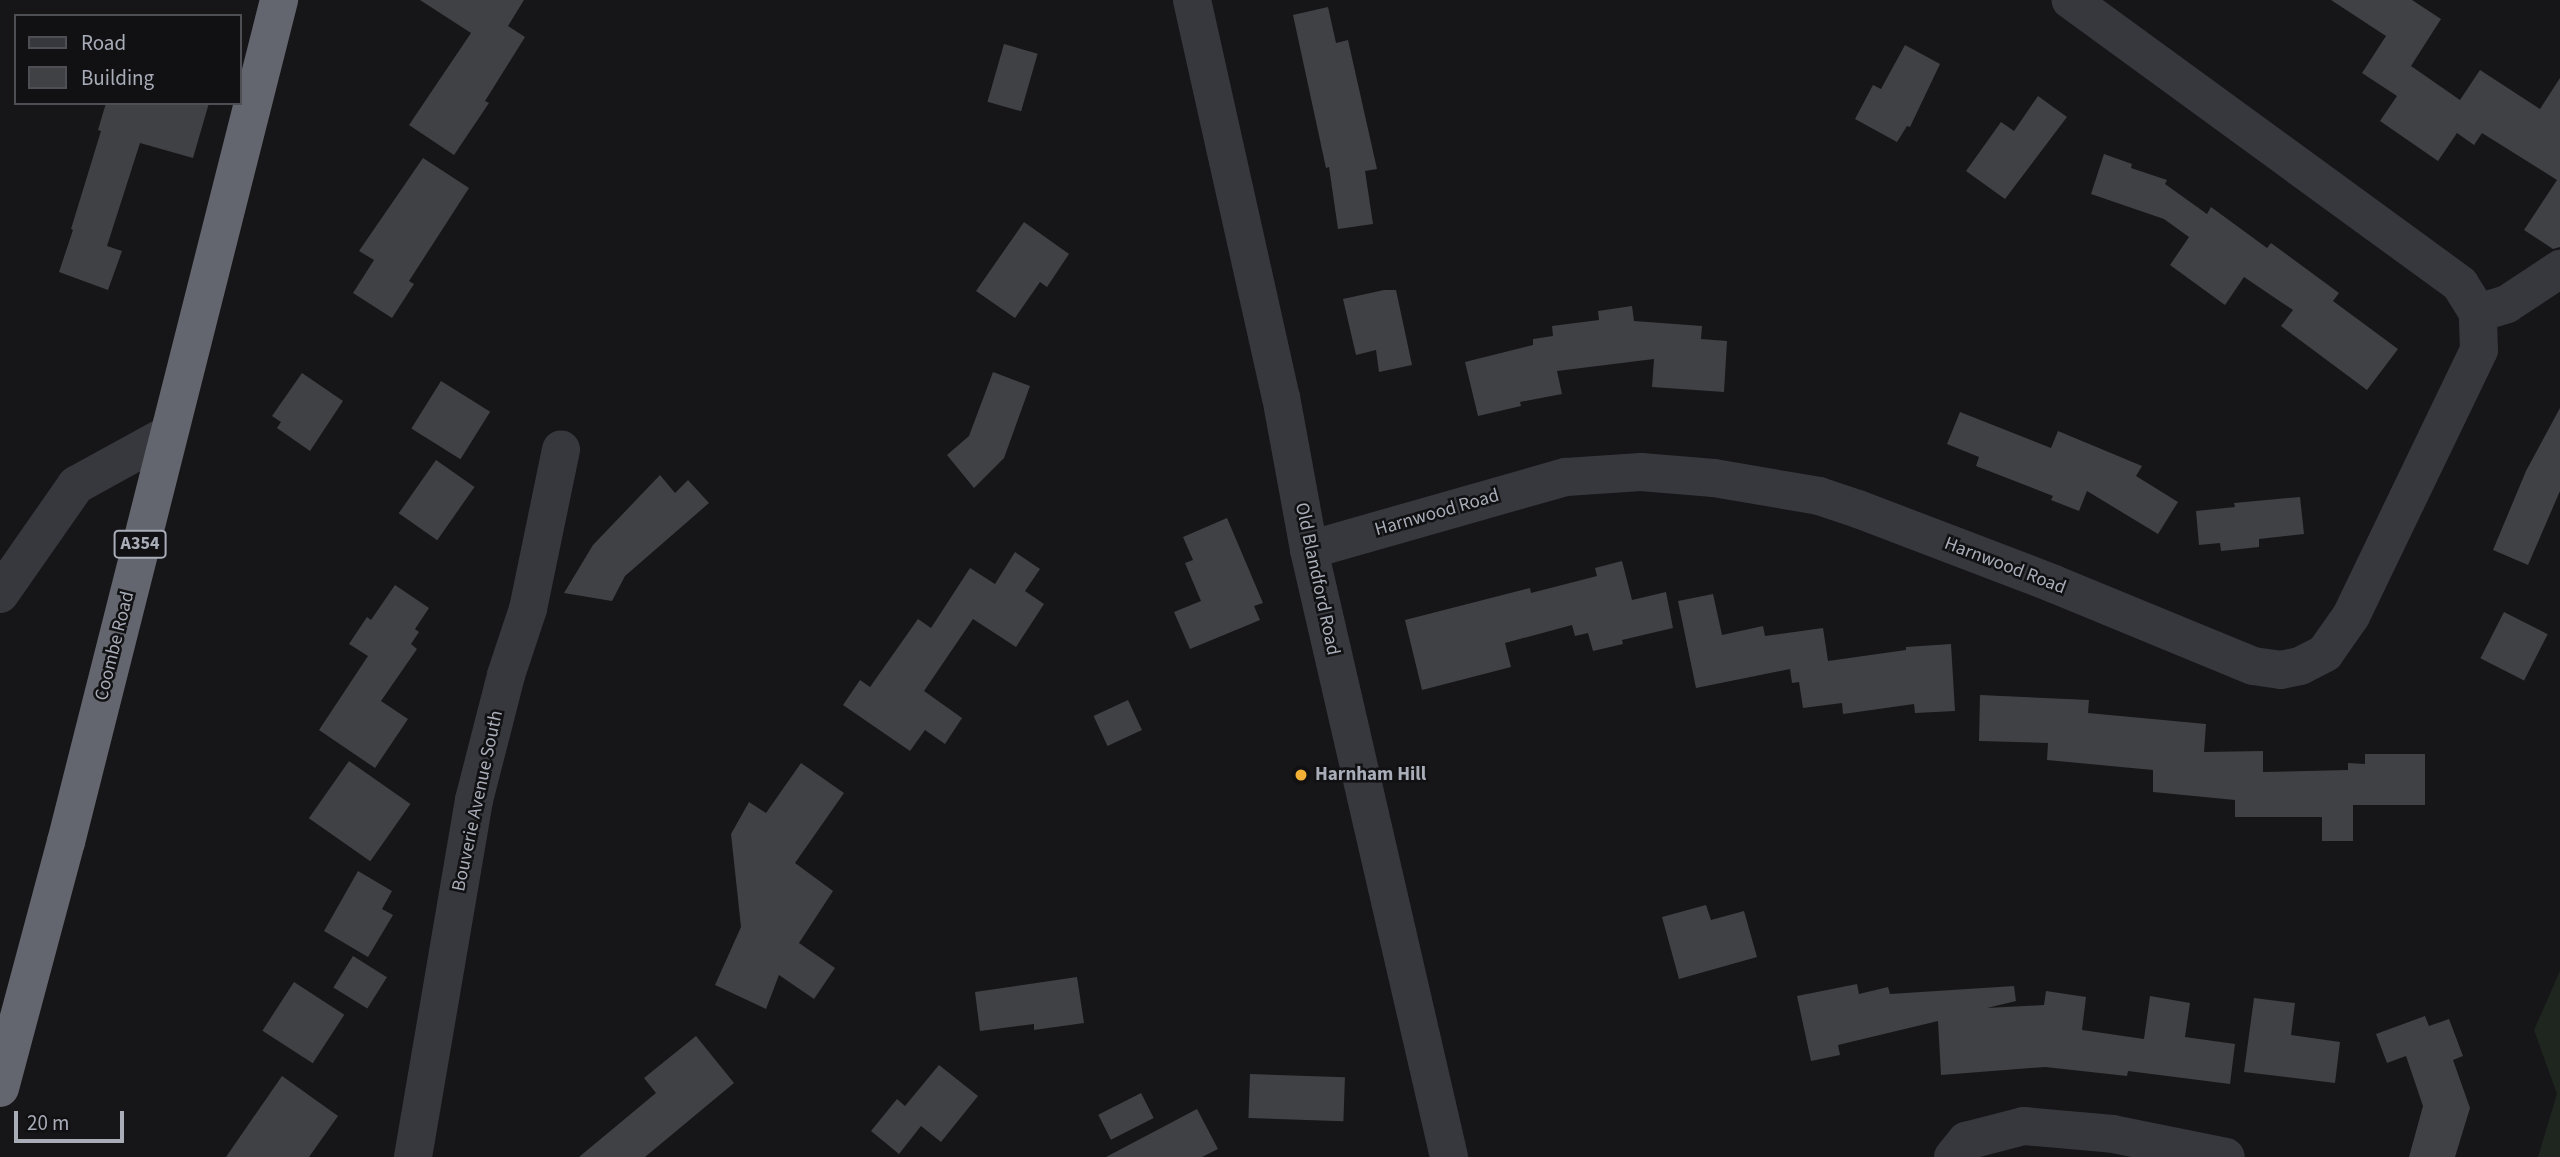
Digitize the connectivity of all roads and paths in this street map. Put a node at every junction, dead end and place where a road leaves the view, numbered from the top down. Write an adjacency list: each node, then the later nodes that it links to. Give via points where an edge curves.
1 (279, 0): 6 (highway, Coombe Road / A354)
2 (1192, 0): 8 (street, Old Blandford Road, via 1281,397)
3 (2070, 0): 5 (street, via 2460,284)
4 (2560, 269): 5 (street, via 2507,304)
5 (2478, 313): 8 (street, Harnwood Road, via 2479,350 2351,616 2325,653 2281,670 2253,666 1832,500 1714,478 1641,472 1566,477)
6 (167, 435): 9 (street, via 76,485); 10 (highway, Coombe Road / A354)
7 (561, 449): 11 (street, Bouverie Avenue South, via 528,609 474,800)
8 (1309, 550): 12 (street, Old Blandford Road)
9 (0, 594)
10 (0, 1088)
11 (413, 1157)
12 (1449, 1157)
13 (1953, 1157): 14 (street, via 1966,1141 2024,1126 2113,1133)
14 (2226, 1157)

